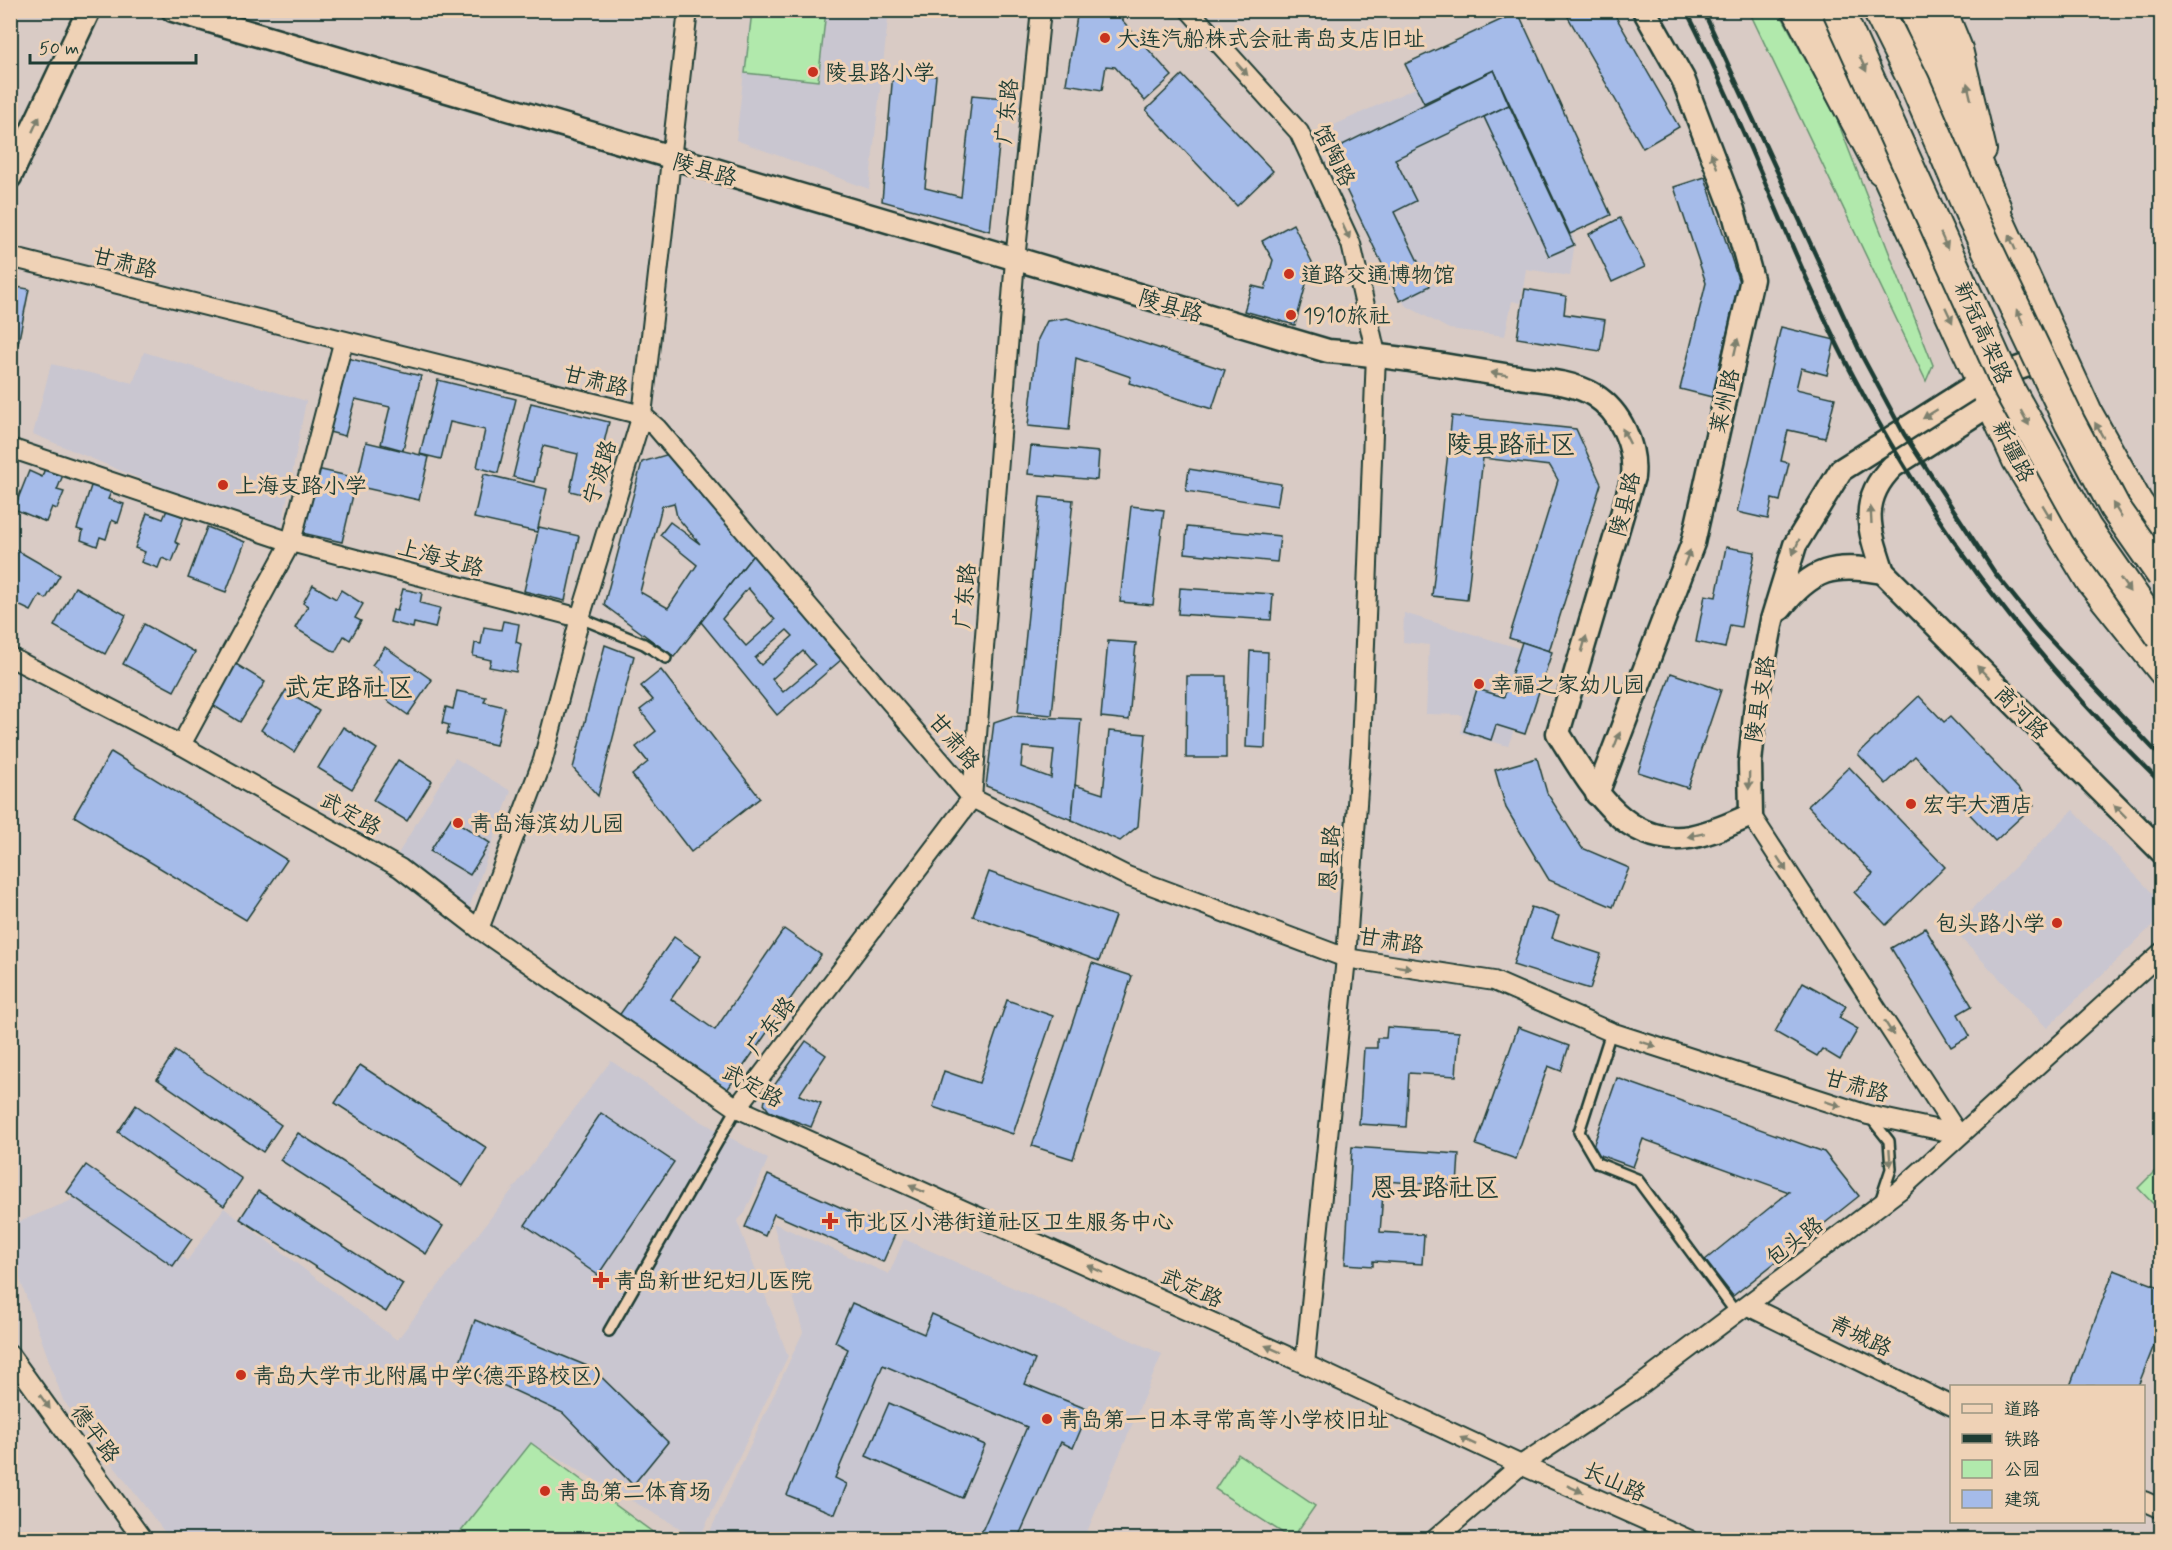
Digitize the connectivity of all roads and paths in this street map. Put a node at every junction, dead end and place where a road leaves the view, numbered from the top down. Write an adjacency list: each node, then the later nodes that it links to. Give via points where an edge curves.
1 (89, 10): 16 (street, one-way to 1)
2 (173, 10): 14 (street, 陵县路)
3 (688, 10): 14 (street, 宁波路)
4 (1041, 10): 19 (street, 广东路)
5 (1189, 10): 22 (street, 馆陶路, one-way to 22, via 1299,132 1352,244)
6 (1644, 10): 37 (street, 莱州路, one-way to 6, via 1693,543 1752,279 1733,210 1683,79)
7 (1798, 10): 15 (highway)
8 (1819, 10): 15 (main road, 新疆路)
9 (1838, 10): 32 (highway, 新冠高架路, one-way to 32, bridge, via 2010,391 2086,528)
10 (1878, 10): 29 (highway, 新冠高架路, one-way to 10, bridge, via 2115,508 2070,423)
11 (1894, 10): 17 (main road, via 1932,93)
12 (1915, 10): 17 (highway)
13 (1943, 10): 17 (main road, one-way to 13, via 1959,49)
14 (673, 159): 19 (street, 陵县路); 24 (street, 宁波路)
15 (1882, 170): 23 (main road, 新疆路, one-way to 23)
16 (10, 177)
17 (1996, 209): 21 (main road, one-way to 17)
18 (10, 257): 20 (street, 甘肃路)
19 (1015, 260): 22 (street, 陵县路, via 1328,351); 38 (street, 广东路)
20 (343, 343): 24 (street, 甘肃路); 27 (street)
21 (2062, 353): 23 (street); 26 (main road, one-way to 21, via 2139,502 2088,411)
22 (1376, 354): 37 (street, 陵县路, one-way to 22, via 1558,733 1633,477 1635,459 1629,439 1611,410 1581,389); 43 (street, 恩县路, via 1361,748)
23 (1985, 394): 28 (street, one-way to 23, via 1873,541 1870,510 1871,493 1878,480); 31 (street, 陵县支路, one-way to 31, via 1841,470 1795,545); 35 (main road, 新疆路, one-way to 35, via 2016,461 2089,581)
24 (642, 416): 30 (street, 宁波路); 38 (street, 甘肃路, via 657,428)
25 (10, 448): 27 (street, 上海支路)
26 (2162, 534)
27 (291, 542): 30 (street, 上海支路); 36 (street)
28 (1883, 572): 31 (street, via 1842,566 1822,571 1803,583); 40 (street, 商河路, one-way to 28)
29 (2162, 576)
30 (580, 618): 34 (lane, via 644,644); 41 (street, 宁波路, via 543,760)
31 (1772, 620): 39 (street, 陵县支路, one-way to 39, via 1756,704)
32 (2162, 637)
33 (10, 657): 36 (street, 武定路)
34 (666, 658)
35 (2162, 672)
36 (181, 745): 41 (street, 武定路, via 400,868)
37 (1597, 794): 39 (street, 陵县路, one-way to 37, via 1714,831 1664,837 1626,821)
38 (972, 798): 43 (street, 甘肃路, via 1127,876); 45 (street, 广东路)
39 (1750, 815): 47 (street, one-way to 47)
40 (2162, 852)
41 (479, 930): 45 (street, 武定路)
42 (2162, 952): 47 (street, 包头路)
43 (1346, 958): 44 (street, 甘肃路, one-way to 44, via 1494,981); 52 (street, 恩县路)
44 (1611, 1032): 46 (street, 甘肃路, one-way to 46); 49 (lane, via 1579,1132 1597,1163 1636,1179)
45 (737, 1108): 50 (lane); 52 (street, 武定路, one-way to 45)
46 (1868, 1115): 47 (street, 甘肃路); 48 (lane, one-way to 48, via 1889,1141 1891,1169)
47 (1958, 1134): 48 (street, 包头路)
48 (1879, 1206): 49 (street, 包头路)
49 (1743, 1310): 53 (street, 青城路); 54 (street, 包头路)
50 (609, 1331)
51 (10, 1354): 57 (street, 德平路, one-way to 57)
52 (1305, 1364): 54 (street, 武定路, one-way to 52)
53 (1950, 1405)
54 (1521, 1466): 58 (street, 包头路); 59 (street, 长山路, one-way to 59)
55 (2145, 1501): 56 (street)
56 (2162, 1509)
57 (143, 1539)
58 (1434, 1539)
59 (1690, 1539)

